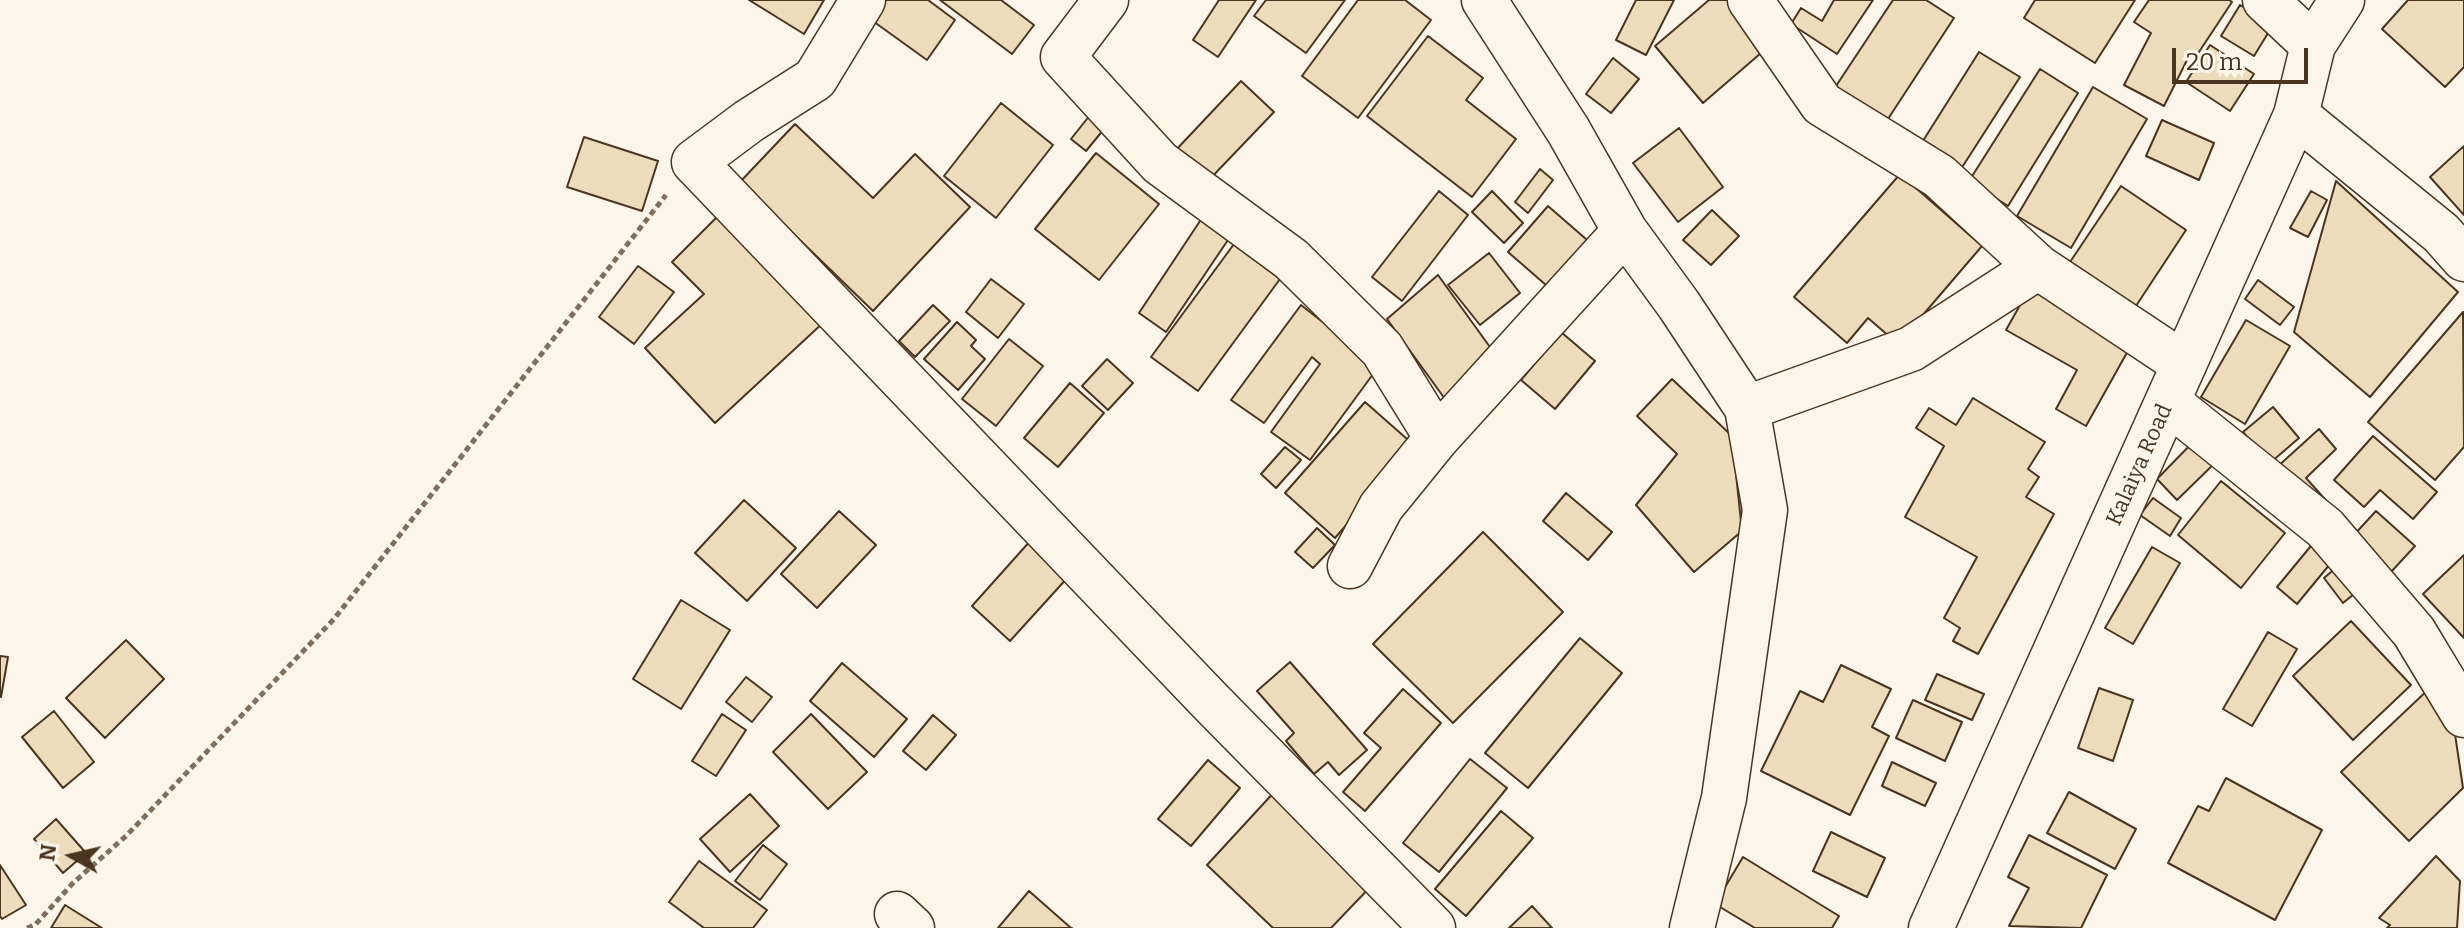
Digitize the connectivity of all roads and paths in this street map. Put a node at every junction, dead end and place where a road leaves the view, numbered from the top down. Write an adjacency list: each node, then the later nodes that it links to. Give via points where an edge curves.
1 (863, 0): 9 (street, via 815,79)
2 (1106, 0): 15 (street, via 1063,57 1160,163 1291,259 1382,349)
3 (1484, 0): 10 (street)
4 (1750, 0): 12 (street, via 1822,104 1939,176)
5 (2265, 0): 7 (street)
6 (2342, 0): 7 (street, Kalaiya Road)
7 (2313, 45): 8 (street, Kalaiya Road)
8 (2296, 115): 11 (street, via 2441,233); 13 (street, Kalaiya Road)
9 (694, 162): 18 (path, via 334,619 126,836); 19 (street)
10 (1625, 231): 14 (street); 15 (street)
11 (2464, 259)
12 (2038, 267): 13 (street); 14 (street, via 1911,349)
13 (2176, 383): 17 (street, via 2325,528 2414,632); 21 (street, Kalaiya Road)
14 (1747, 408): 20 (street, via 1765,510 1724,798)
15 (1437, 438): 16 (street, via 1381,507)
16 (1350, 566)
17 (2464, 715)
18 (27, 928)
19 (1433, 928)
20 (1692, 928)
21 (1931, 928)

